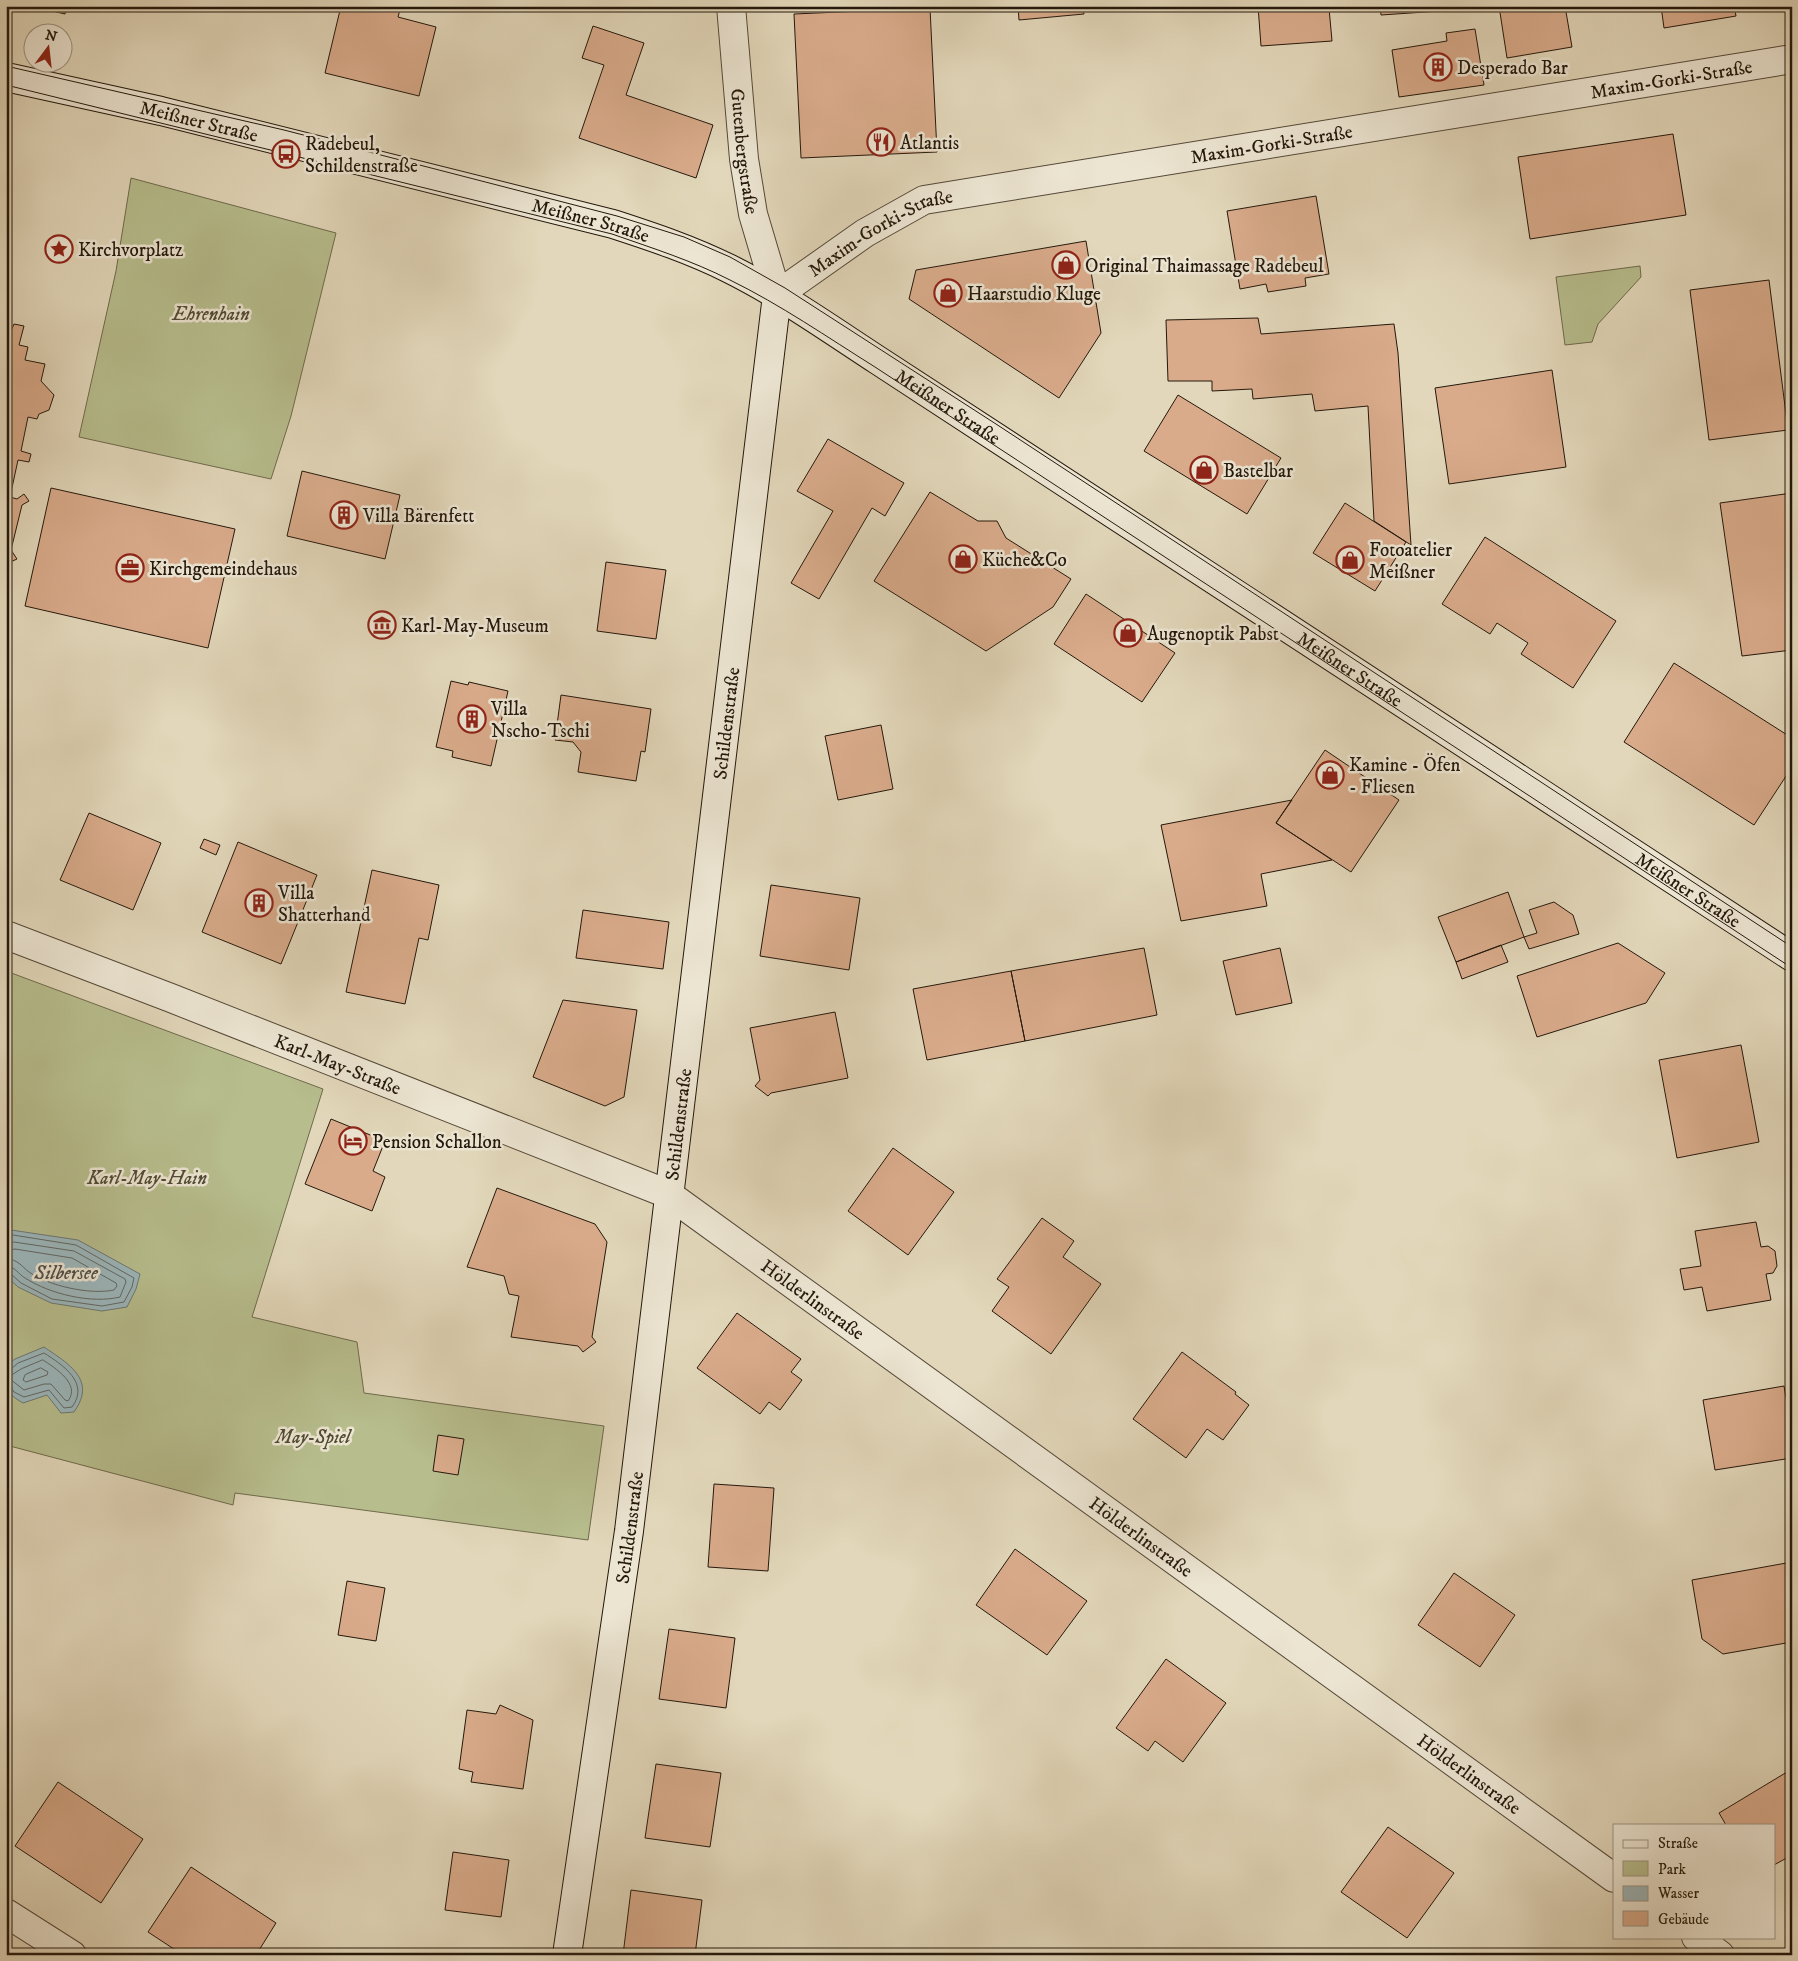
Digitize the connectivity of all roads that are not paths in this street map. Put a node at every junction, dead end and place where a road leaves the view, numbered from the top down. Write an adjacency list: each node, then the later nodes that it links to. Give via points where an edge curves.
1 (731, 6): 4 (street, Gutenbergstraße, via 744,159 753,214)
2 (1792, 59): 4 (street, Maxim-Gorki-Straße, via 924,200 865,233)
3 (6, 77): 4 (street, Meißner Straße, via 160,111 613,224 681,246)
4 (777, 295): 6 (street, Meißner Straße); 7 (street, Schildenstraße)
5 (6, 935): 7 (street, Karl-May-Straße)
6 (1792, 957)
7 (668, 1194): 8 (street, Hölderlinstraße); 12 (street, Schildenstraße, via 629,1531)
8 (1613, 1877)
9 (6, 1912): 11 (street)
10 (1697, 1938): 13 (street)
11 (72, 1955)
12 (567, 1955)
13 (1720, 1955)

